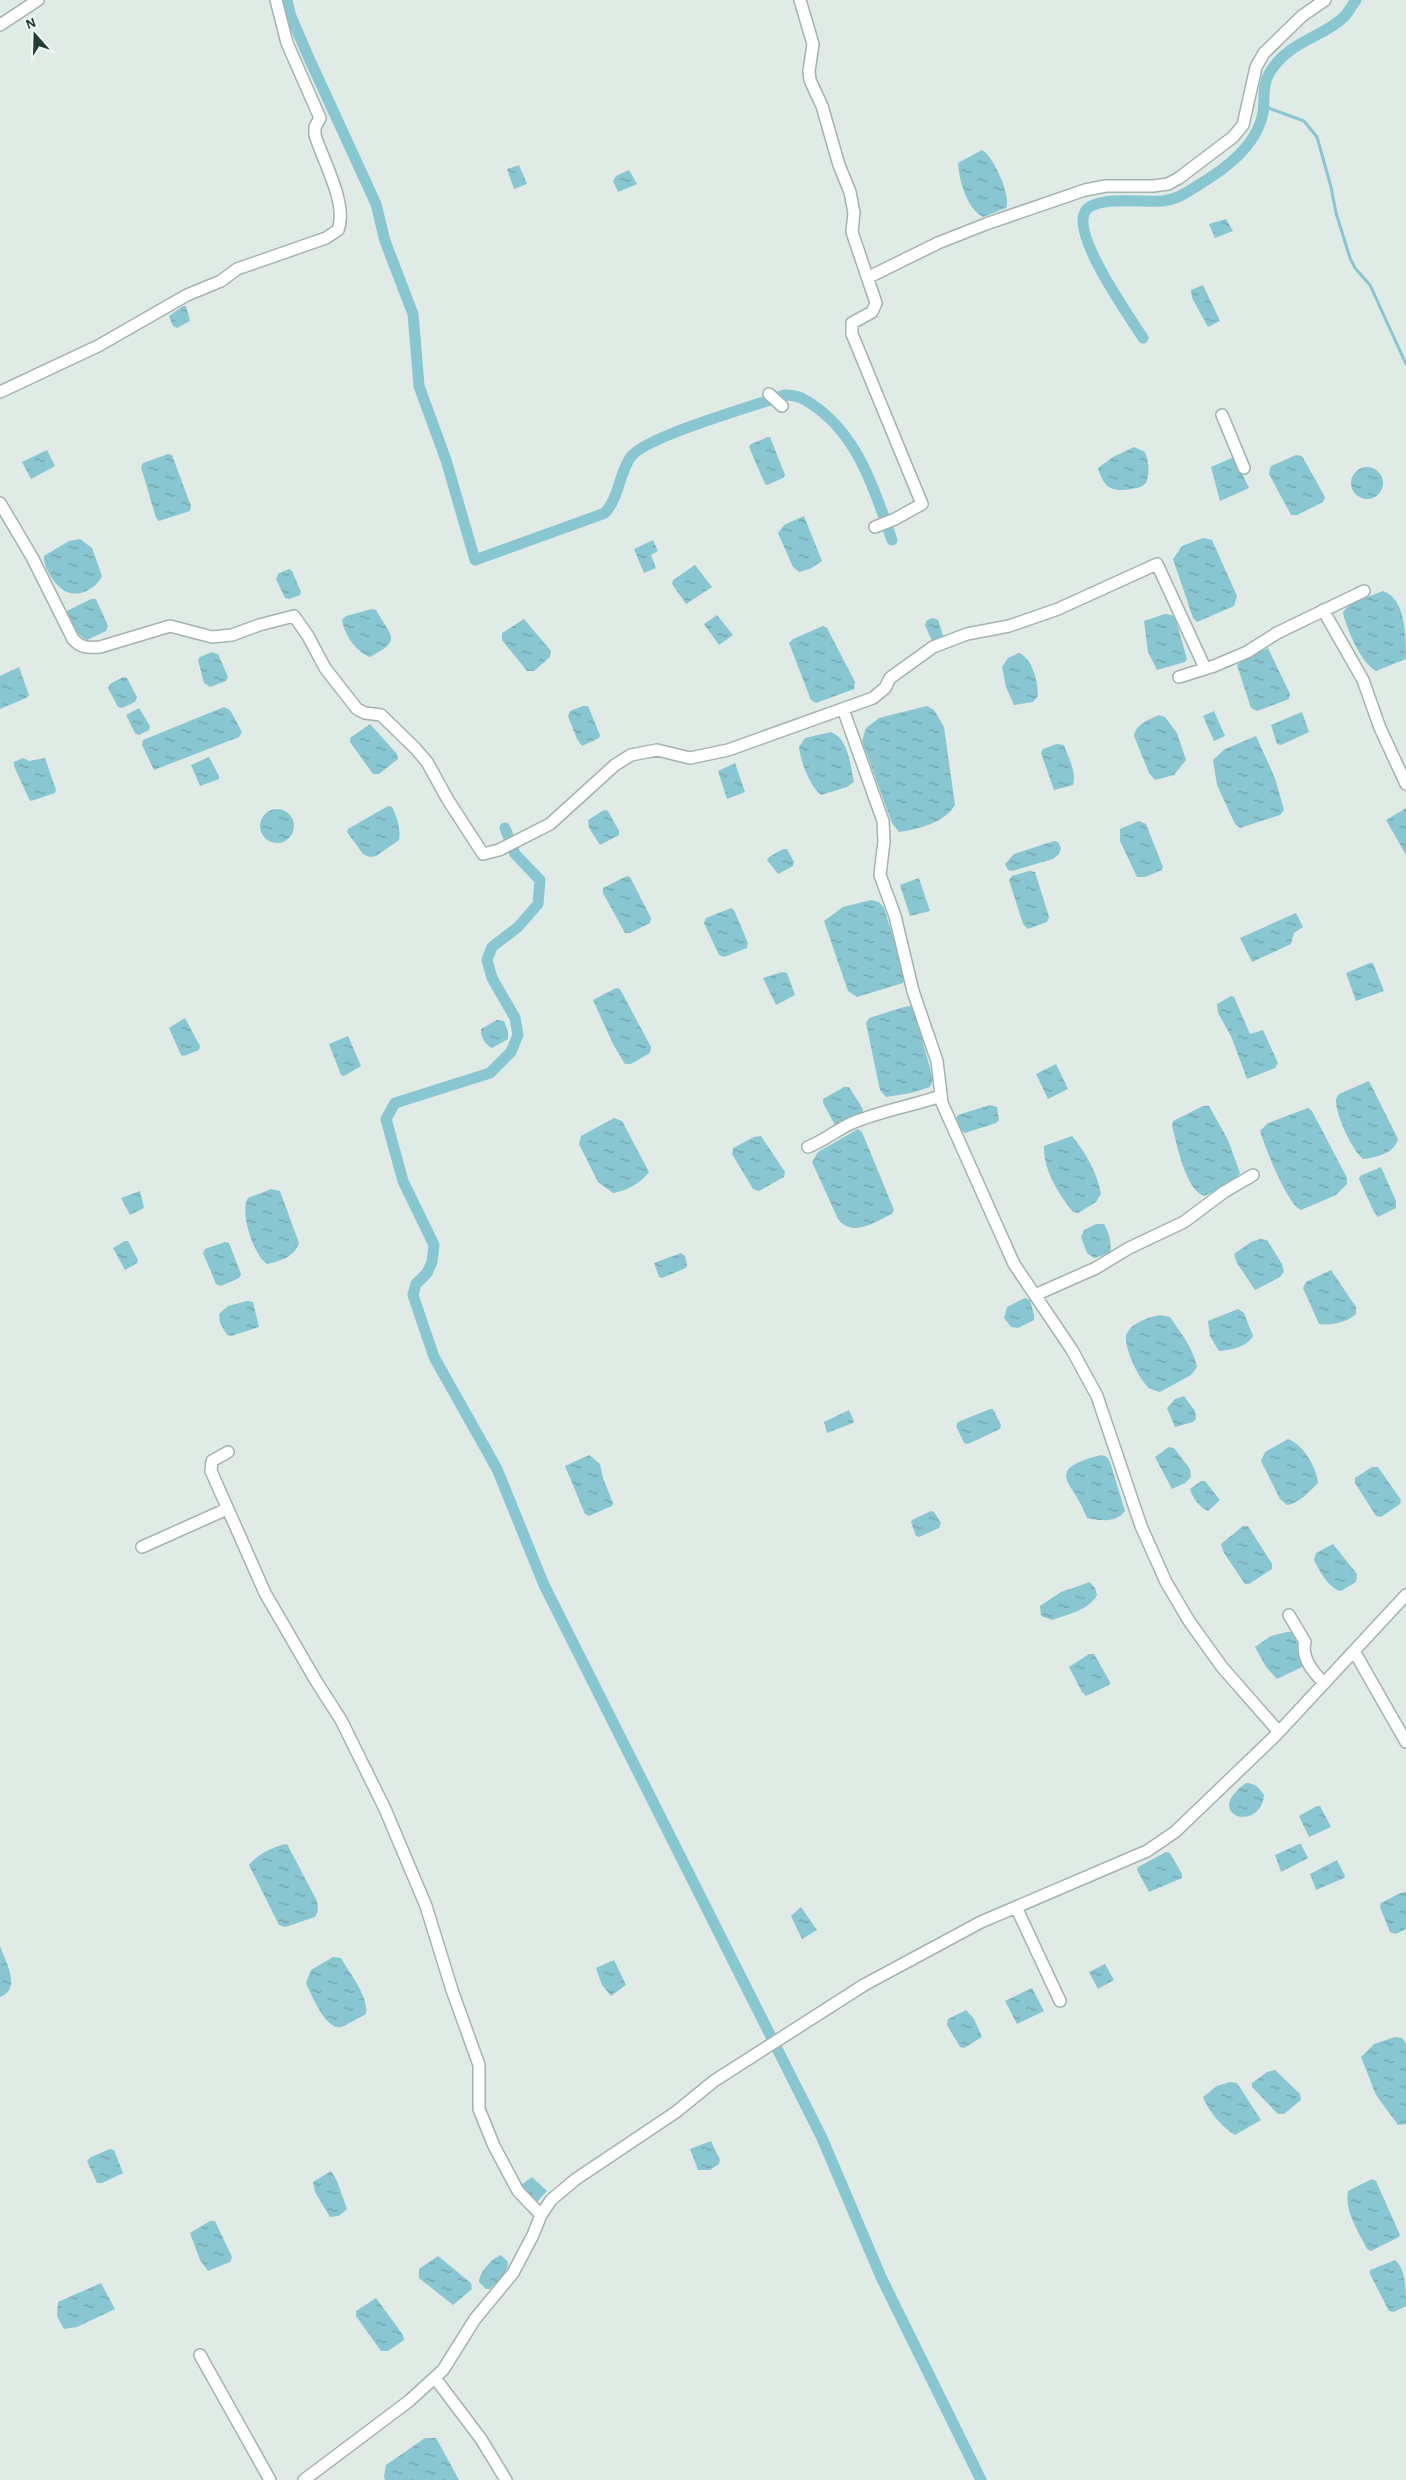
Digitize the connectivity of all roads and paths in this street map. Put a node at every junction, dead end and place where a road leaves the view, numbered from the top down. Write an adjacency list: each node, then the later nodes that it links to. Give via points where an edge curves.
1 (38, 0): 5 (street)
2 (276, 0): 7 (street, via 287,42 320,118 315,135 338,202 338,230 326,238 237,269 221,281 179,299 98,346)
3 (800, 0): 6 (street, via 813,44 810,80 822,106 838,166 850,192 854,213 852,232)
4 (1325, 0): 6 (street, via 1302,16 1264,53 1254,75 1243,125 1234,137 1179,178 1153,186 1106,186 1085,190 938,243)
5 (0, 25)
6 (869, 277): 13 (street, via 876,308 852,323 852,334 922,504)
7 (0, 392)
8 (769, 394): 9 (street)
9 (782, 406)
10 (1222, 415): 11 (street)
11 (1244, 468)
12 (0, 503): 18 (street, via 79,646 100,647 170,626 212,637 232,635 294,616 325,668 357,709 381,715 421,755 483,854 524,839 550,824 615,765 631,755 657,750 690,758 705,756)
13 (875, 527)
14 (1364, 591): 15 (street)
15 (1323, 610): 16 (street, via 1247,652); 19 (street, via 1363,680 1380,728)
16 (1205, 668): 17 (street); 18 (street, via 1157,564 1058,609 1008,626 967,634 933,647 890,678 885,688 873,698)
17 (1179, 677)
18 (843, 709): 20 (street, via 883,821 880,875 895,916 913,991 938,1061)
19 (1406, 784)
20 (940, 1096): 21 (street, via 849,1124); 23 (street, via 1014,1264)
21 (808, 1147)
22 (1253, 1175): 23 (street, via 1184,1222 1128,1248 1096,1268)
23 (1035, 1295): 31 (street, via 1072,1350 1096,1396 1140,1526 1166,1582 1222,1667)
24 (228, 1452): 25 (street, via 210,1465)
25 (227, 1508): 26 (street); 35 (street, via 265,1593 341,1720 385,1809 426,1906 479,2065 479,2109 518,2191)
26 (142, 1547)
27 (1406, 1595): 29 (street)
28 (1289, 1615): 30 (street, via 1306,1642 1305,1657)
29 (1354, 1651): 30 (street); 32 (street)
30 (1324, 1683): 31 (street)
31 (1279, 1732): 33 (street, via 1175,1832 1147,1851)
32 (1406, 1742)
33 (1016, 1907): 34 (street); 35 (street, via 896,1968 782,2036 576,2179 551,2200)
34 (1060, 2001)
35 (541, 2215): 37 (street, via 534,2235 513,2272)
36 (200, 2355): 38 (street)
37 (434, 2378): 39 (street, via 357,2442); 40 (street, via 476,2432)
38 (270, 2480)
39 (304, 2480)
40 (506, 2480)

